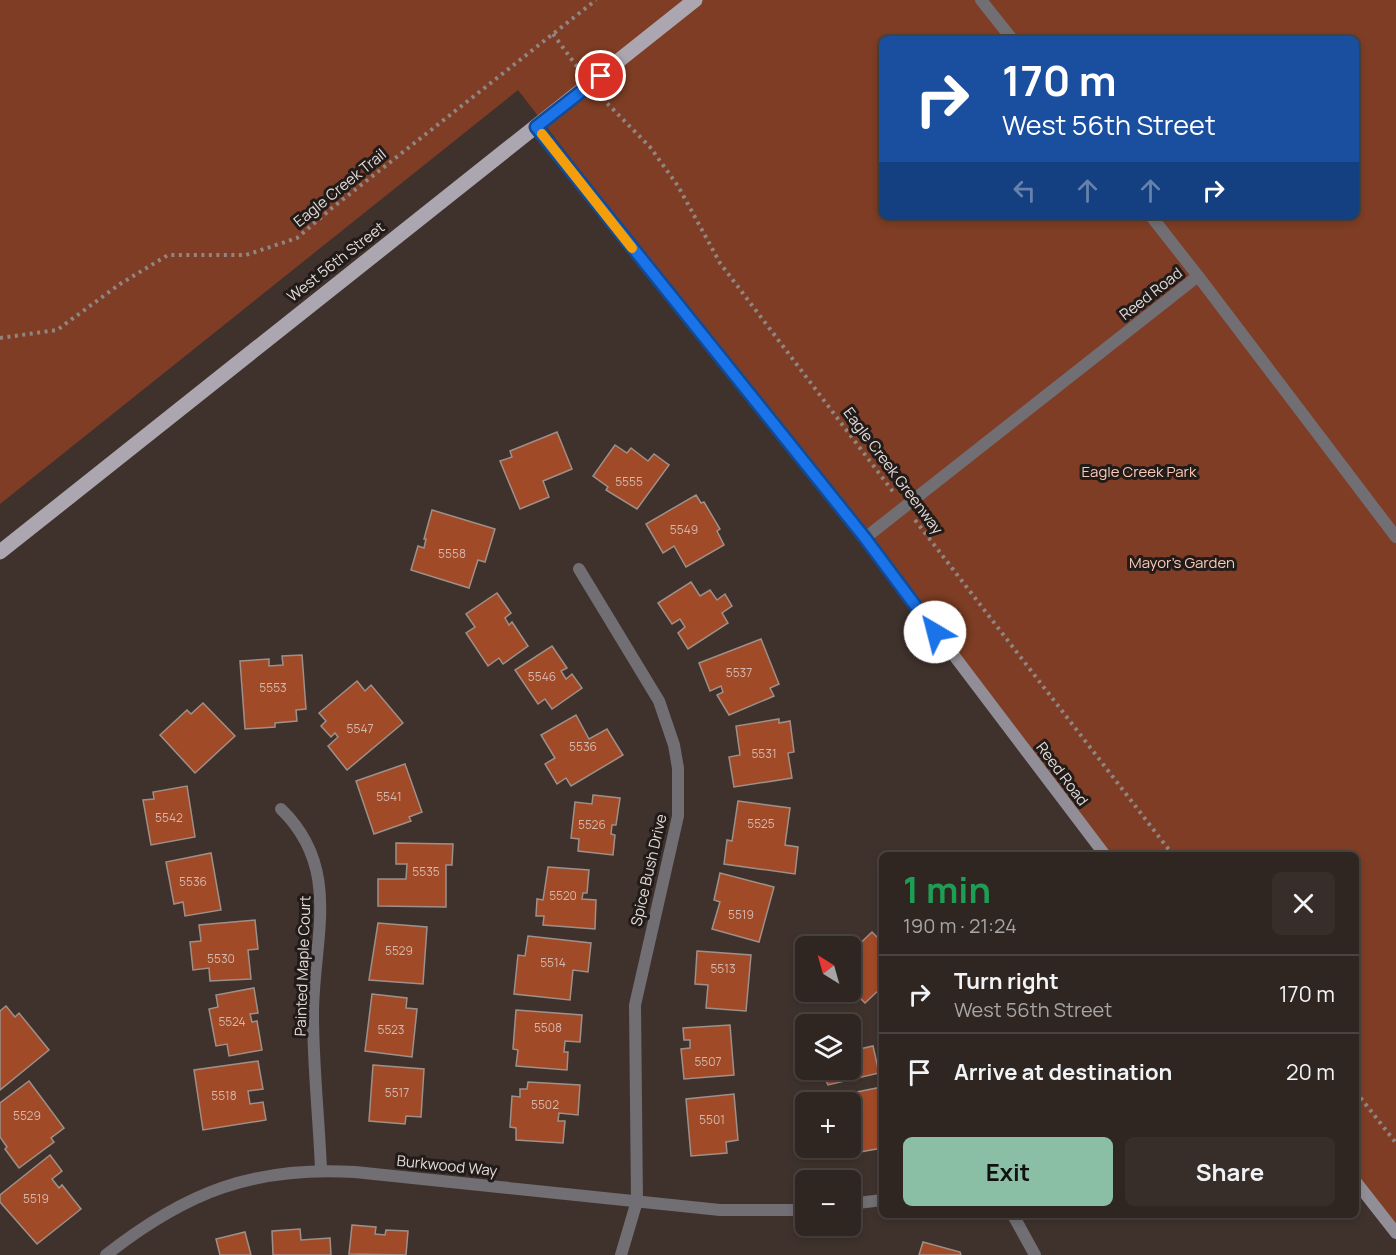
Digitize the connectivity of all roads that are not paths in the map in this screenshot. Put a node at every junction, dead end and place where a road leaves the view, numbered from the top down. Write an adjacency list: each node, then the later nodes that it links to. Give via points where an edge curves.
1 (695, 0): 4 (main road, West 56th Street)
2 (981, 0): 3 (street)
3 (1010, 36)
4 (536, 127): 8 (main road, Reed Road); 9 (main road, West 56th Street)
5 (1153, 219): 6 (street)
6 (1198, 276): 7 (street, Reed Road); 8 (street, Reed Road)
7 (1396, 537)
8 (865, 538): 12 (main road, Reed Road)
9 (0, 552)
10 (579, 569): 16 (street, Spice Bush Drive, via 659,700 678,768 678,816 635,1005)
11 (281, 809): 13 (street, Painted Maple Court, via 310,852 322,898 313,1015)
12 (1103, 852)
13 (321, 1170): 16 (street, Burkwood Way); 21 (street, Burkwood Way, via 262,1176 216,1189 152,1220)
14 (1359, 1186): 20 (main road)
15 (879, 1200): 17 (street)
16 (637, 1201): 18 (street, Burkwood Way, via 743,1211); 22 (street, Spice Bush Drive)
17 (861, 1203)
18 (795, 1210)
19 (1015, 1218): 23 (street)
20 (1396, 1233)
21 (106, 1255)
22 (621, 1255)
23 (1035, 1255)

